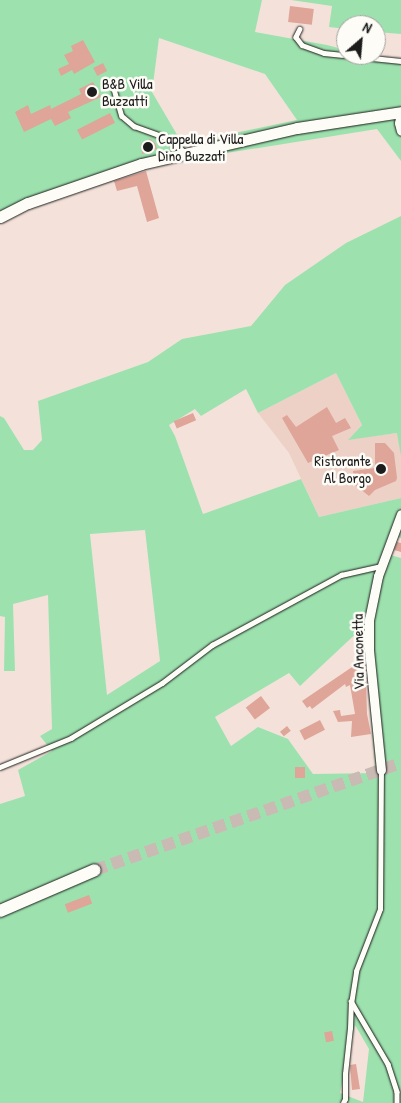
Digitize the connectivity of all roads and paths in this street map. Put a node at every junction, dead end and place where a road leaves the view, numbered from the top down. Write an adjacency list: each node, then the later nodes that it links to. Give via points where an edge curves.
1 (300, 29): 2 (lane, via 296,37 302,45 324,53)
2 (401, 62)
3 (112, 82): 6 (lane, via 122,116 134,126 165,138)
4 (401, 112): 5 (street); 6 (street, via 326,122)
5 (401, 131)
6 (186, 153): 7 (street, via 141,164 28,203)
7 (0, 217)
8 (401, 514): 9 (street, Via Anconetta)
9 (397, 538): 10 (street, Via Anconetta)
10 (381, 566): 11 (lane, via 333,579 212,645 162,683 71,738); 12 (street, Via Anconetta, via 368,634)
11 (0, 767)
12 (381, 770): 15 (lane, via 380,909 356,971)
13 (95, 870): 14 (main road)
14 (0, 912)
15 (351, 1001): 16 (lane, via 346,1099); 17 (lane, via 388,1064)
16 (343, 1103)
17 (397, 1103)

